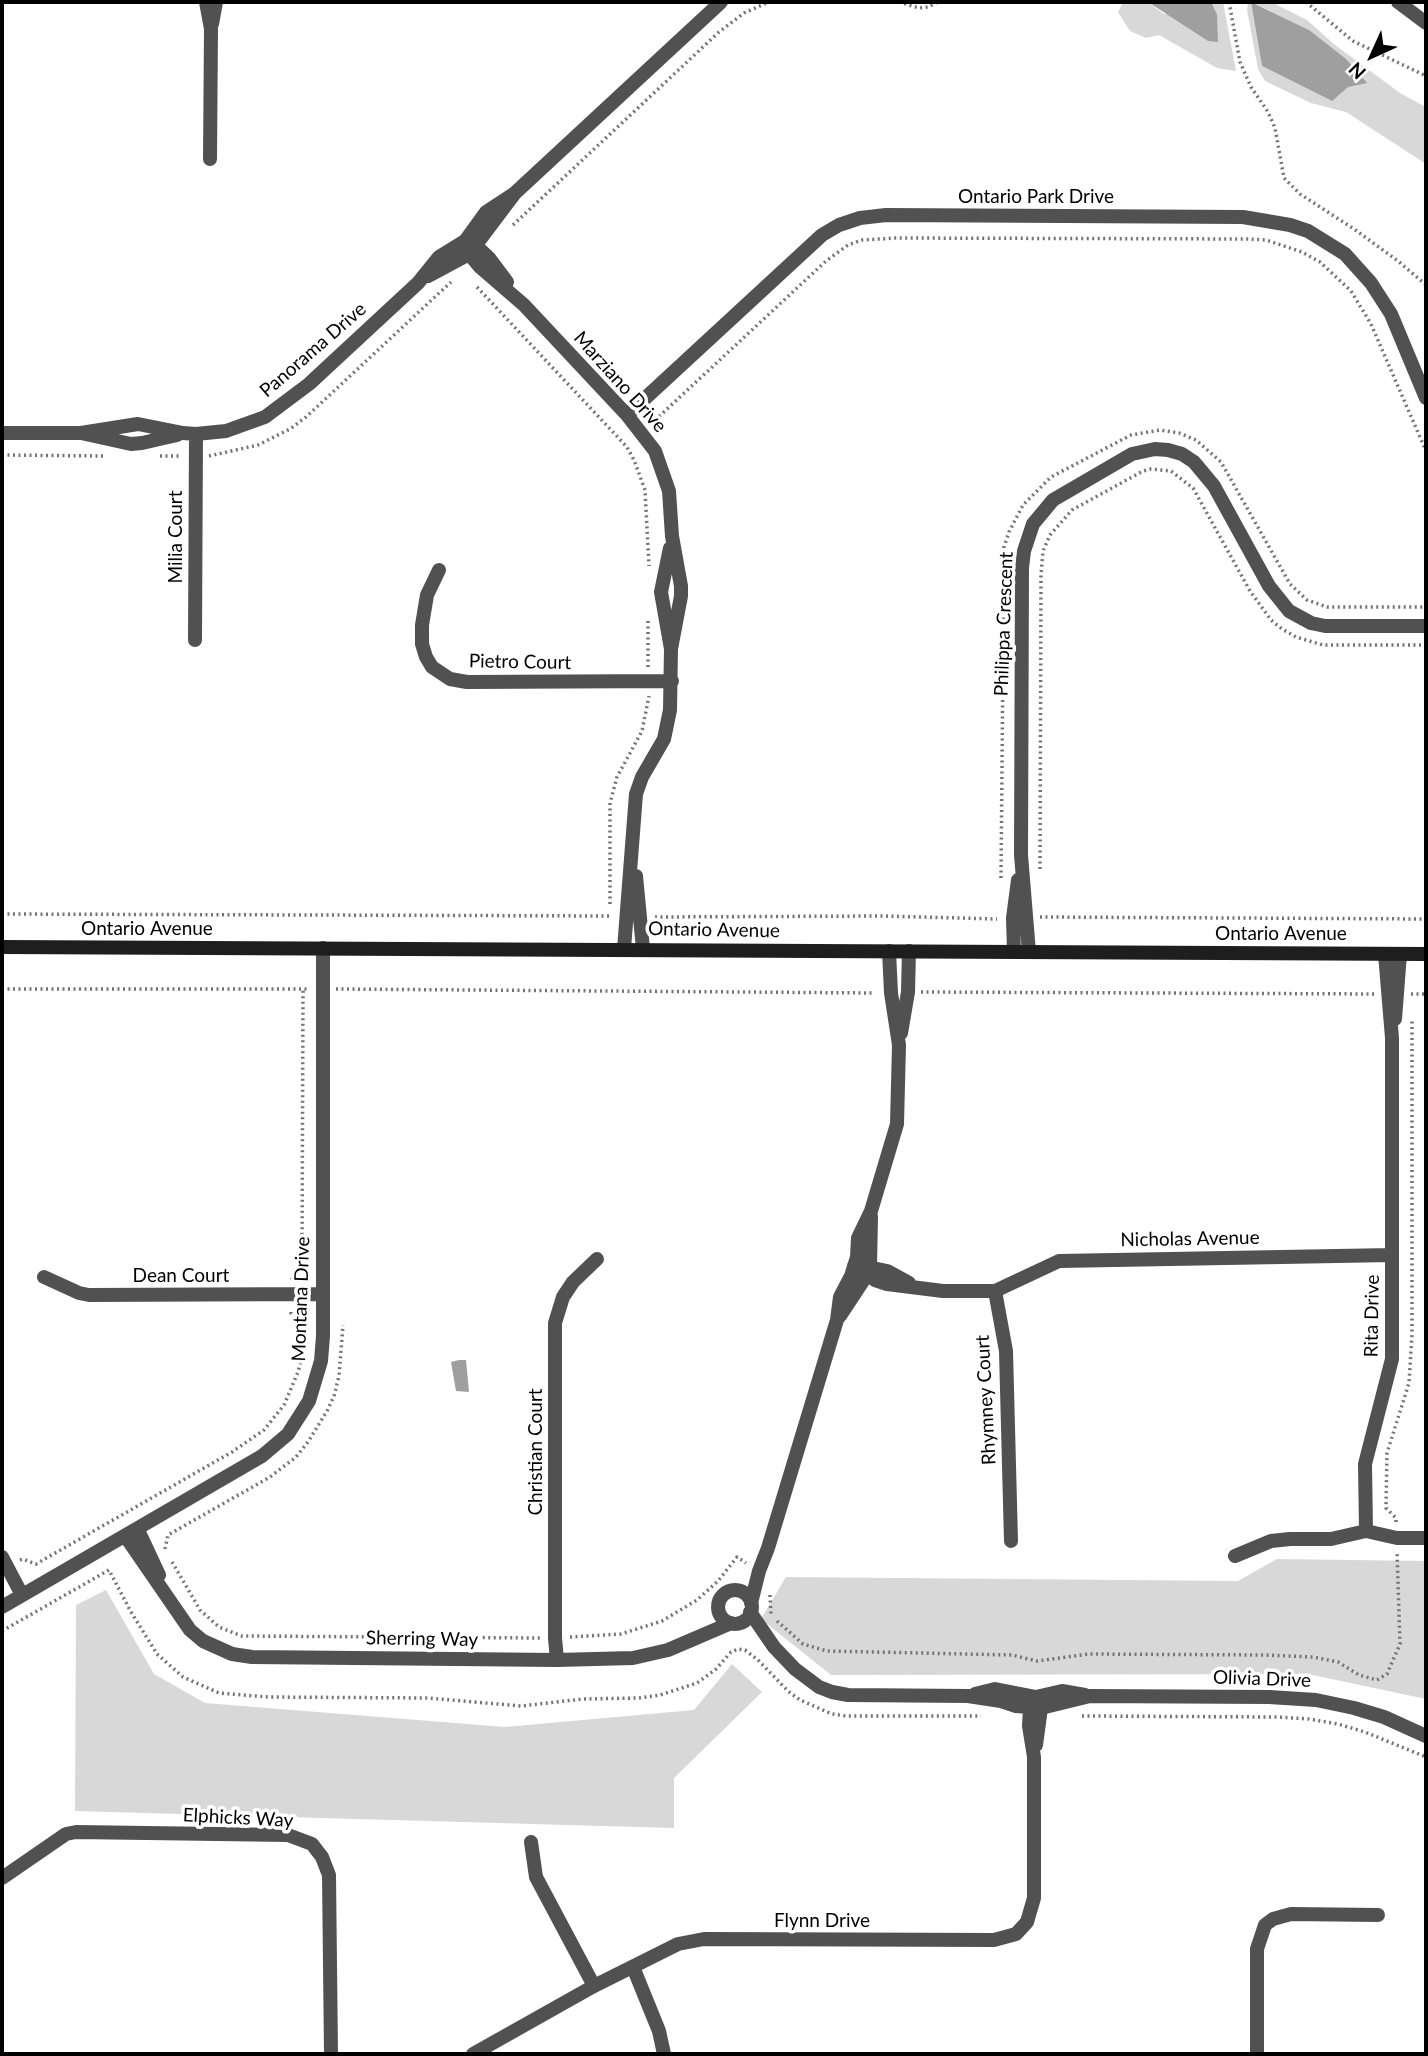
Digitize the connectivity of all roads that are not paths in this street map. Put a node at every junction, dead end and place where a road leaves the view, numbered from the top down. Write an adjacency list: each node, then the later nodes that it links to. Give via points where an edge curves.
1 (206, 2): 6 (street)
2 (216, 2): 6 (street)
3 (721, 2): 8 (street, Panorama Drive, via 515,193 486,212)
4 (1398, 2): 5 (street)
5 (1426, 23)
6 (211, 29): 7 (street)
7 (210, 159)
8 (470, 247): 10 (street, Marziano Drive, via 489,258 524,306); 12 (street, Panorama Drive, via 439,257 418,283 309,384 265,417 226,431)
9 (1426, 398): 10 (street, Ontario Park Drive, via 1391,314 1371,283 1345,254 1299,228 1243,217 886,215 860,218 822,235)
10 (627, 415): 16 (street, Marziano Drive, via 655,451 669,491 681,596 671,649)
11 (2, 433): 12 (street, Panorama Drive, via 81,433 138,424)
12 (190, 433): 15 (street, Milia Court, via 195,457)
13 (439, 570): 16 (street, Pietro Court, via 427,595 422,644 432,667 450,679)
14 (1426, 626): 24 (street, Philippa Crescent, via 1325,626 1300,618 1278,599 1214,486 1194,462 1175,452 1155,449 1132,454 1053,500 1033,524 1024,551)
15 (195, 640)
16 (672, 681): 17 (street, Marziano Drive, via 664,739 636,794)
17 (633, 916): 20 (street, Marziano Drive); 21 (street, Marziano Drive)
18 (2, 947): 19 (street, Ontario Avenue)
19 (323, 948): 20 (street, Ontario Avenue); 35 (street, Montana Drive)
20 (624, 949): 21 (street, Ontario Avenue)
21 (642, 949): 22 (street, Ontario Avenue)
22 (889, 951): 23 (street, Ontario Avenue); 27 (street)
23 (909, 951): 24 (street, Ontario Avenue); 27 (street)
24 (1021, 952): 25 (street, Ontario Avenue)
25 (1392, 954): 26 (street, Ontario Avenue); 29 (street, Rita Drive)
26 (1426, 954)
27 (899, 1045): 28 (street, via 897,1124)
28 (871, 1211): 31 (street, via 858,1238); 32 (street)
29 (1392, 1255): 34 (street, Nicholas Avenue, via 1059,1261); 37 (street, Rita Drive, via 1392,1359 1365,1464)
30 (597, 1259): 52 (street, Christian Court, via 563,1297 555,1323)
31 (855, 1266): 32 (street); 36 (street, via 840,1297)
32 (868, 1270): 34 (street, via 887,1271 920,1288); 36 (street)
33 (44, 1277): 35 (street, Dean Court, via 89,1295)
34 (995, 1291): 40 (street, Rhymney Court, via 1006,1351)
35 (322, 1294): 38 (street, Montana Drive, via 321,1361 309,1401 288,1434 262,1456)
36 (837, 1320): 43 (street)
37 (1366, 1531): 39 (street); 41 (street, via 1331,1539 1271,1541)
38 (132, 1533): 45 (street, Montana Drive); 52 (street, Sherring Way, via 151,1555 180,1617 202,1641 232,1654)
39 (1426, 1538)
40 (1011, 1541)
41 (1234, 1556)
42 (5, 1563): 45 (street)
43 (759, 1571): 44 (street); 47 (street)
44 (737, 1591): 47 (street, via 746,1595); 48 (street, via 721,1597)
45 (22, 1595): 46 (street, Montana Drive)
46 (2, 1607)
47 (751, 1607): 49 (street, via 746,1620); 51 (street, Olivia Drive)
48 (718, 1611): 49 (street); 50 (street)
49 (734, 1623): 50 (street, Sherring Way); 51 (street, Olivia Drive)
50 (699, 1636): 52 (street, Sherring Way, via 650,1655)
51 (774, 1647): 53 (street, Olivia Drive, via 806,1679 832,1692 968,1696 995,1689)
52 (557, 1660)
53 (1036, 1704): 54 (street, Olivia Drive, via 1062,1691 1090,1696 1316,1700 1384,1717); 58 (street, Flynn Drive, via 1029,1726 1034,1757 1034,1898 1027,1922 1016,1934 993,1940 704,1939 678,1944)
54 (1426, 1736)
55 (531, 1842): 59 (street, via 536,1877)
56 (2, 1878): 60 (street, Elphicks Way, via 66,1834 76,1832 288,1835 312,1844 329,1875)
57 (1378, 1915): 63 (street, via 1291,1914 1265,1925 1257,1949)
58 (633, 1967): 59 (street, Flynn Drive); 62 (street)
59 (594, 1986): 61 (street, Flynn Drive)
60 (331, 2054)
61 (473, 2054)
62 (664, 2054)
63 (1256, 2054)

